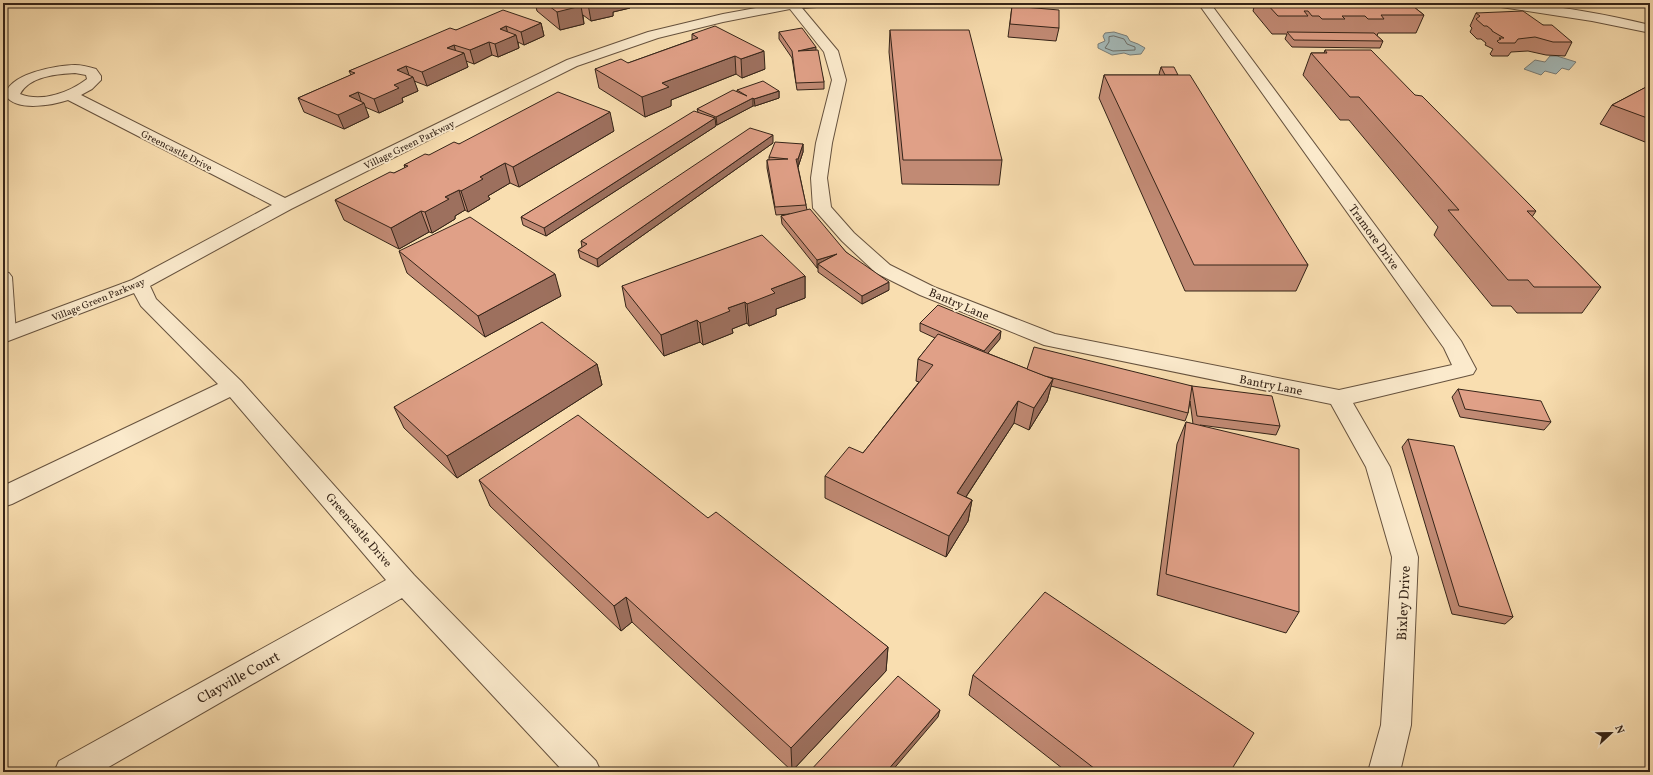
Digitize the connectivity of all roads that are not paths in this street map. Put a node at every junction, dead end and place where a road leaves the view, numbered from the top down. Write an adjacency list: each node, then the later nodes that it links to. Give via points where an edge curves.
1 (827, 3): 5 (street, Village Green Parkway)
2 (1204, 3): 14 (street, Tramore Drive, via 1454,346 1465,369)
3 (1501, 3): 6 (street)
4 (1594, 3): 6 (street)
5 (792, 4): 9 (street, Village Green Parkway, via 652,34 572,63); 14 (street, Bantry Lane, via 832,51 839,80 824,143 819,178 822,208 883,269 934,294 1051,340)
6 (1592, 17): 7 (street)
7 (1649, 28)
8 (70, 94): 8 (street, via 94,80 91,72 52,72 26,81 13,92 13,96 28,102); 9 (street, Greencastle Drive)
9 (285, 205): 11 (street, Village Green Parkway)
10 (3, 277): 12 (lane)
11 (140, 284): 12 (street, Village Green Parkway); 13 (street, Greencastle Drive, via 148,302)
12 (4, 335)
13 (233, 386): 15 (street); 16 (street, Greencastle Drive)
14 (1339, 398): 19 (street, Bixley Drive, via 1378,467 1405,557 1396,725)
15 (3, 497)
16 (405, 583): 17 (street, Clayville Court); 18 (street, Greencastle Drive)
17 (70, 772)
18 (585, 772)
19 (1384, 772)

